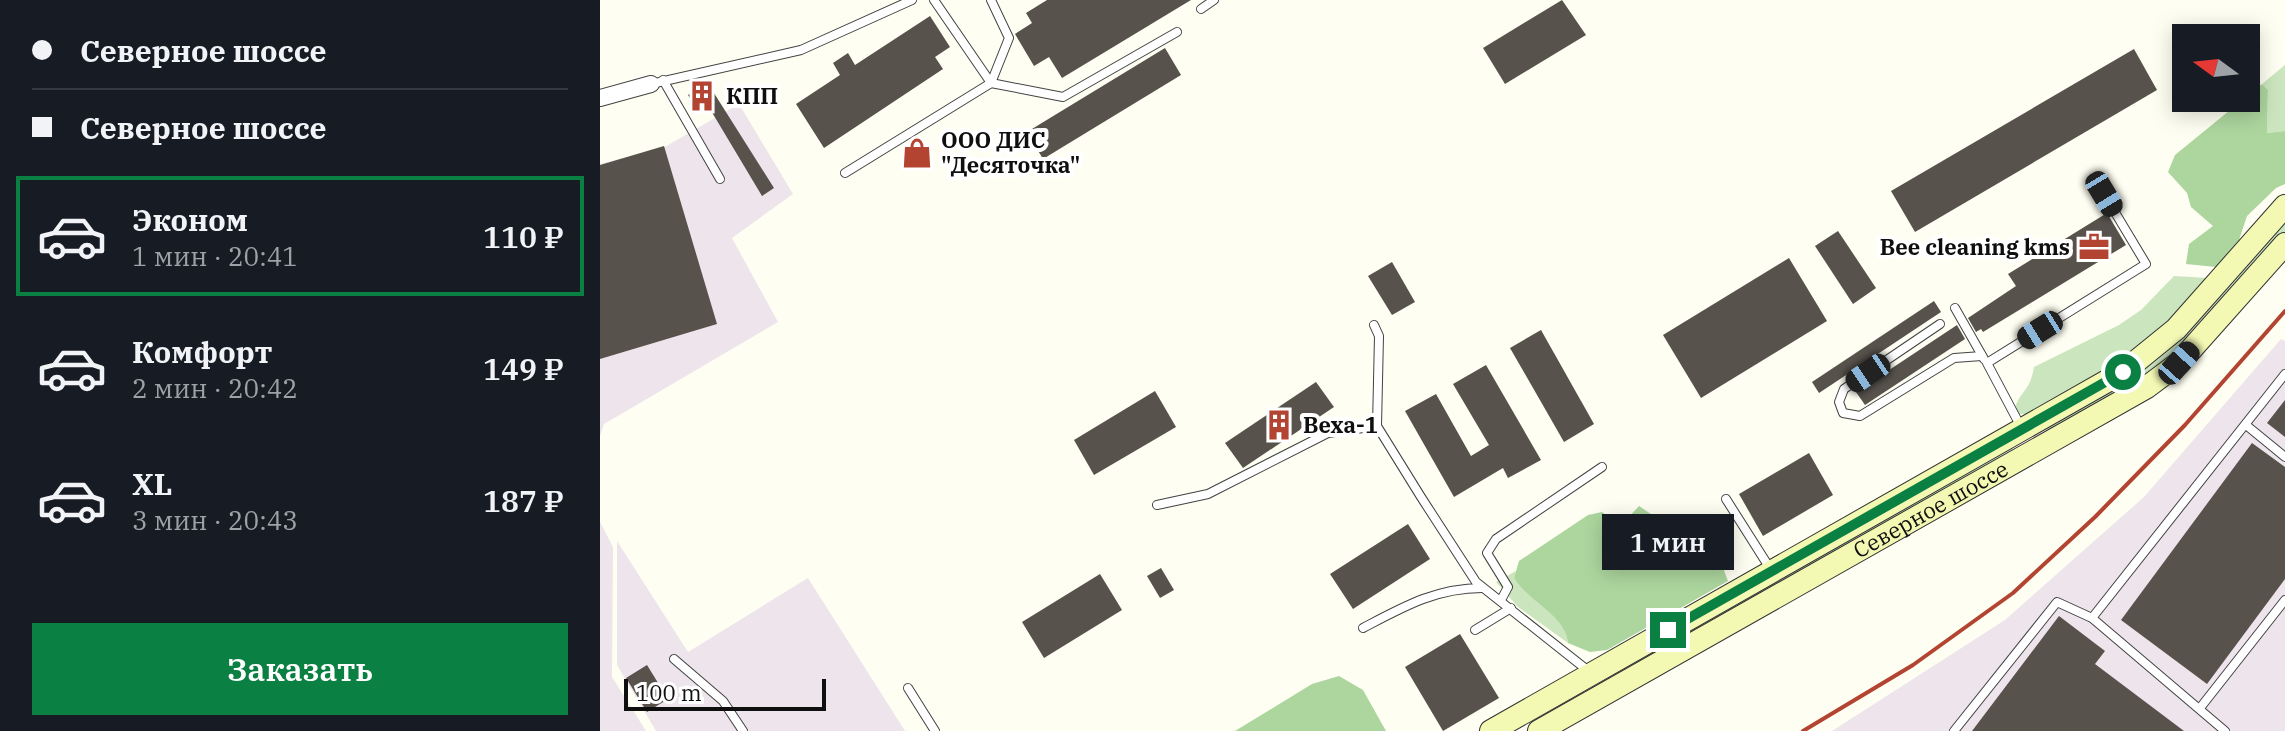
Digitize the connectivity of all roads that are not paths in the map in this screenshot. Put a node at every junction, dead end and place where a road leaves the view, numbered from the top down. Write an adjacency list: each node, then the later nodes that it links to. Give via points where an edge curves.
1 (912, 0): 7 (lane, via 801,50)
2 (934, 0): 8 (lane)
3 (991, 0): 8 (lane, via 1009,38)
4 (1214, 0): 5 (lane)
5 (1201, 9)
6 (1177, 32): 8 (lane, via 1063,97)
7 (657, 82): 9 (street); 11 (lane)
8 (991, 83): 10 (lane)
9 (600, 98)
10 (845, 173)
11 (720, 179)
12 (2104, 194): 18 (lane, via 2146,264)
13 (2285, 206): 22 (main road, Северное шоссе, via 2151,352)
14 (2285, 244): 23 (main road, Северное шоссе, via 2179,363 2147,387)
15 (1955, 308): 18 (lane)
16 (1940, 324): 18 (lane, via 1844,389 1839,402 1843,413 1860,416 1954,358)
17 (1374, 325): 21 (lane, via 1379,336)
18 (1984, 360): 22 (lane)
19 (2285, 374): 20 (lane)
20 (2246, 425): 24 (lane); 33 (lane)
21 (1377, 426): 27 (lane, via 1328,433 1208,494); 29 (lane)
22 (2021, 428): 23 (main road); 28 (main road, Северное шоссе)
23 (2033, 449): 39 (main road, Северное шоссе)
24 (2285, 457)
25 (1602, 467): 30 (lane, via 1496,539 1487,553 1508,587)
26 (1726, 499): 28 (lane)
27 (1157, 505)
28 (1771, 571): 37 (main road, Северное шоссе)
29 (1484, 588): 30 (lane); 34 (lane, via 1423,596)
30 (1501, 600): 32 (lane)
31 (2285, 600): 40 (lane)
32 (1511, 608): 35 (lane); 37 (lane)
33 (2092, 618): 40 (lane); 45 (lane, via 2057,602)
34 (1363, 628)
35 (1475, 630)
36 (674, 659): 41 (lane, via 723,701)
37 (1591, 674): 39 (main road); 43 (main road, Северное шоссе)
38 (908, 688): 42 (lane)
39 (1603, 694): 44 (main road, Северное шоссе)
40 (2200, 708): 46 (lane)
41 (743, 731)
42 (935, 731)
43 (1491, 731)
44 (1539, 731)
45 (1954, 731)
46 (2225, 731)

